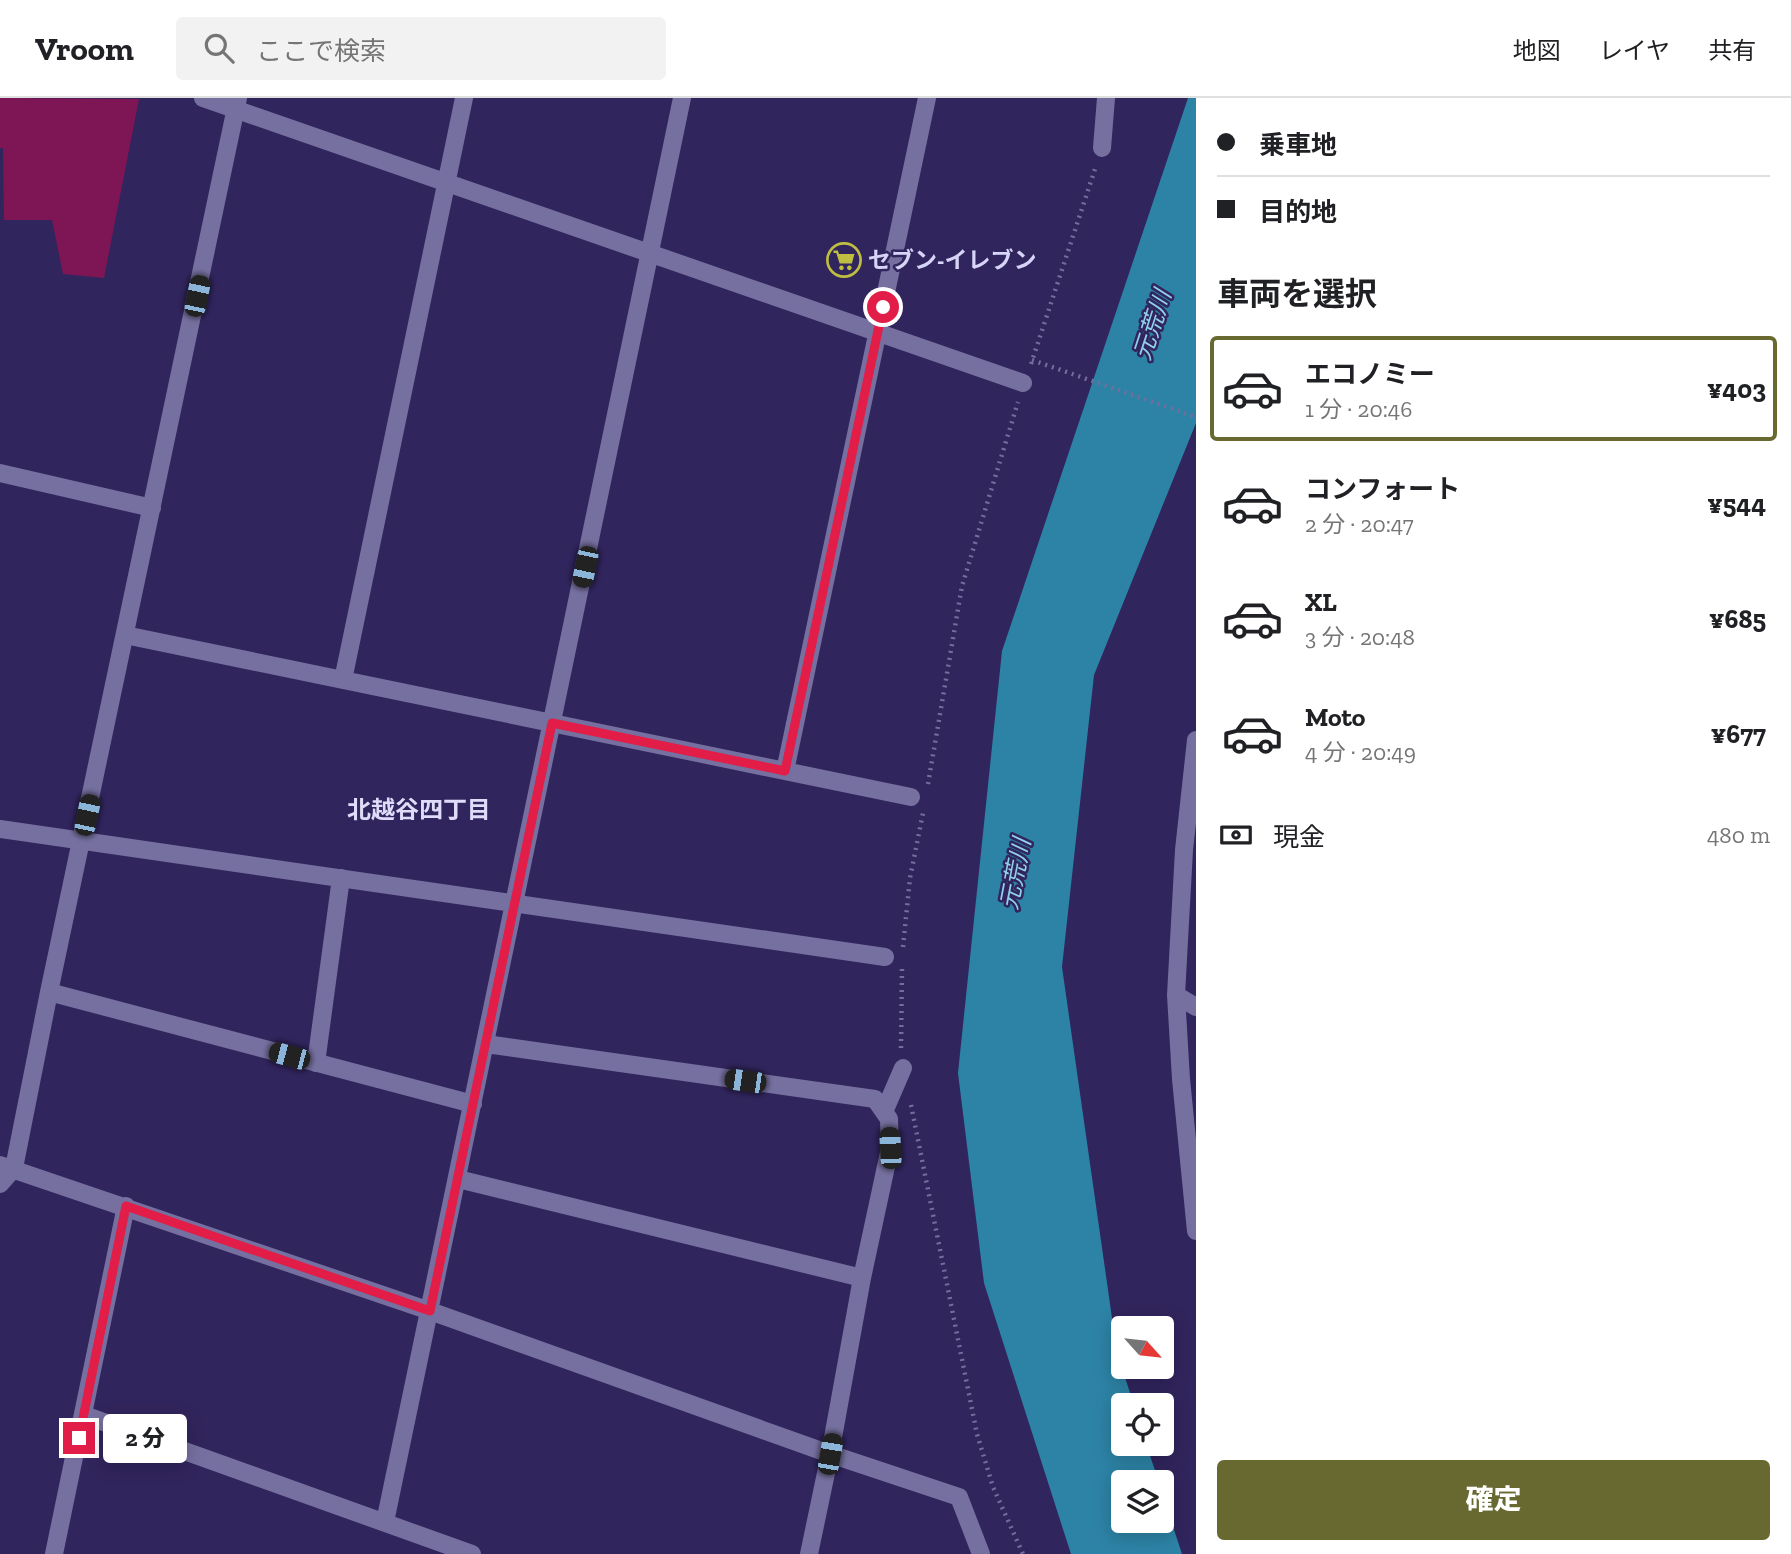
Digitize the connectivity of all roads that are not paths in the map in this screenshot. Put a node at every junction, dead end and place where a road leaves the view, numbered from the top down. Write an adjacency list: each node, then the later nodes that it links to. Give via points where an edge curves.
1 (203, 98): 6 (street)
2 (464, 98): 8 (street)
3 (682, 98): 9 (street)
4 (927, 98): 10 (street)
5 (1106, 98): 7 (street)
6 (237, 104): 8 (street); 13 (street)
7 (1102, 148)
8 (446, 183): 9 (street); 15 (street)
9 (650, 255): 10 (street); 16 (street)
10 (877, 333): 11 (street); 18 (street)
11 (1023, 383)
12 (0, 473): 13 (street)
13 (152, 508): 14 (street)
14 (125, 635): 15 (street); 21 (street)
15 (343, 680): 16 (street)
16 (552, 723): 18 (street); 23 (street)
17 (1196, 740): 26 (street)
18 (785, 771): 19 (street)
19 (918, 799)
20 (0, 829): 21 (street)
21 (81, 841): 22 (street); 25 (street)
22 (341, 878): 23 (street); 29 (street)
23 (515, 903): 24 (street); 28 (street)
24 (885, 957)
25 (49, 992): 29 (street); 33 (street)
26 (1176, 995): 27 (street); 37 (street)
27 (1196, 1007)
28 (486, 1044): 31 (street); 32 (street, via 875,1099)
29 (316, 1063): 31 (street)
30 (903, 1068): 32 (street)
31 (473, 1104): 34 (street)
32 (889, 1111): 38 (street, via 890,1148)
33 (7, 1166): 35 (street); 36 (street)
34 (458, 1179): 38 (street); 39 (street)
35 (0, 1184)
36 (126, 1206): 39 (street); 40 (street)
37 (1196, 1231)
38 (862, 1278): 41 (street)
39 (430, 1311): 41 (street); 42 (street)
40 (84, 1415): 42 (street); 43 (street)
41 (830, 1454): 45 (street); 46 (street, via 959,1497)
42 (385, 1522): 44 (street)
43 (54, 1554)
44 (472, 1554)
45 (809, 1554)
46 (981, 1554)

